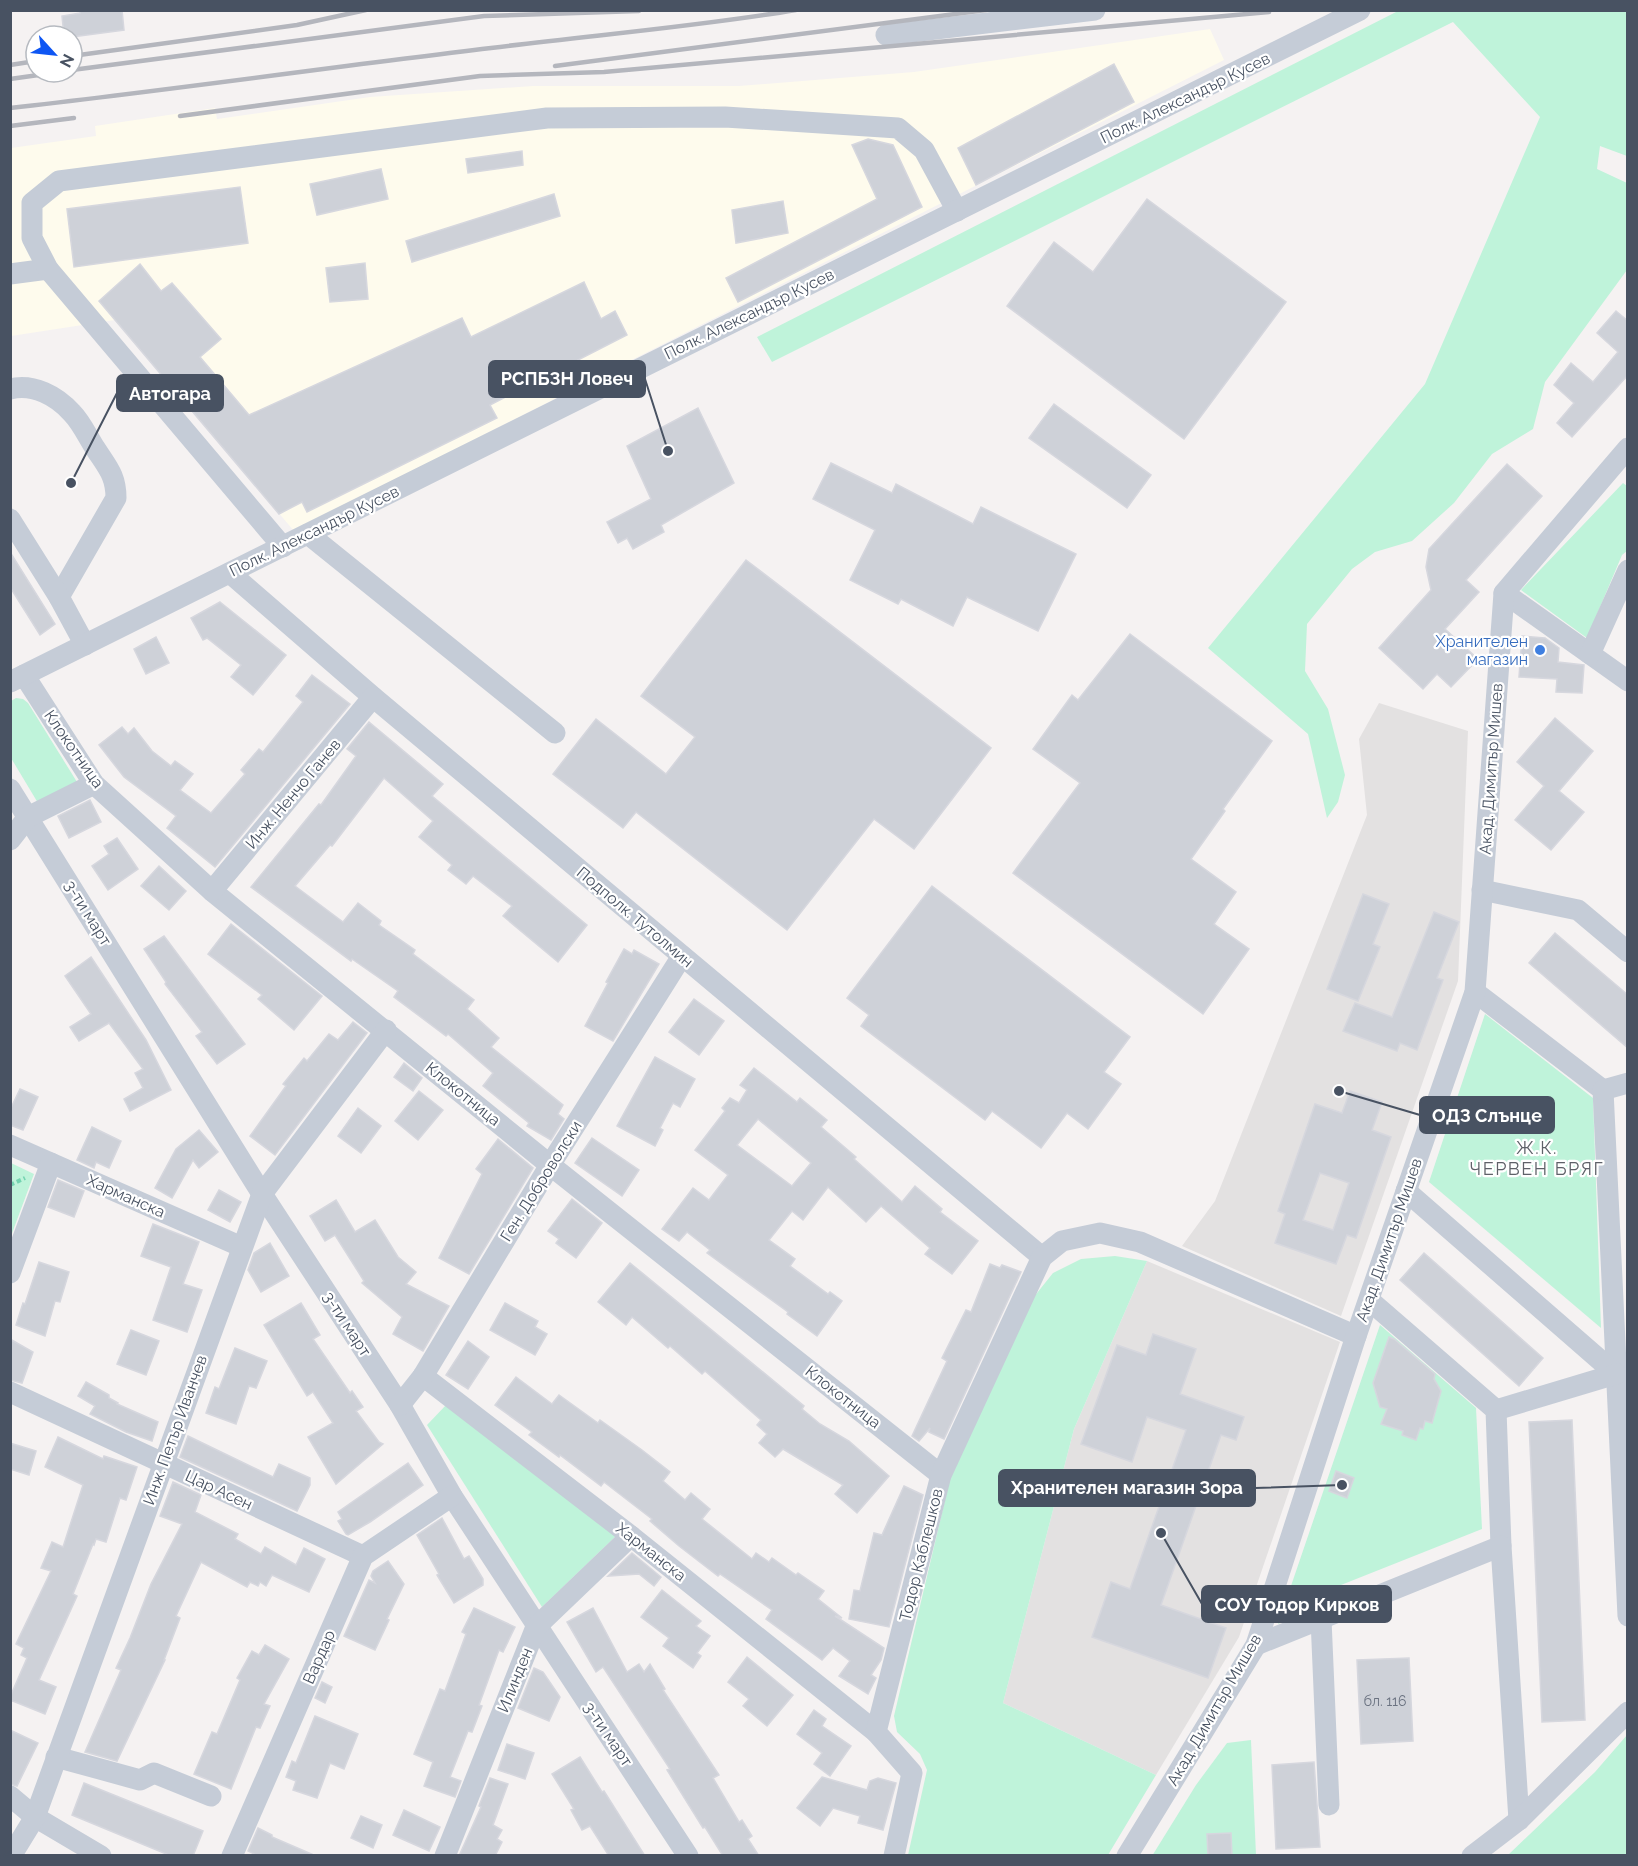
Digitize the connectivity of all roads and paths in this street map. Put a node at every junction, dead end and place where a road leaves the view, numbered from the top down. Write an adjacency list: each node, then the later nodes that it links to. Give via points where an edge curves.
1 (1095, 10): 3 (street)
2 (1360, 10): 4 (street, Полк. Александър Кусев)
3 (886, 35)
4 (957, 211): 5 (street, via 924,150 898,128 725,117 547,118 59,181 32,203 32,238); 10 (street, Полк. Александър Кусев)
5 (48, 269): 6 (street); 11 (street)
6 (10, 274)
7 (10, 389): 15 (street, via 38,389 73,413 116,481 116,498)
8 (1628, 448): 14 (street)
9 (10, 519): 15 (street)
10 (308, 534): 11 (street, Полк. Александър Кусев); 21 (street)
11 (283, 547): 13 (street, Полк. Александър Кусев)
12 (1628, 570): 17 (street)
13 (230, 573): 16 (street, Полк. Александър Кусев); 20 (street, Подполк. Тутолмин)
14 (1504, 593): 17 (street); 26 (street, Акад. Димитър Мишев)
15 (59, 597): 16 (street)
16 (85, 645): 18 (street, Полк. Александър Кусев)
17 (1590, 654): 19 (street)
18 (17, 679): 22 (street, Клокотница)
19 (1628, 681)
20 (373, 697): 27 (street, Инж. Ненчо Ганев); 29 (street, Подполк. Тутолмин)
21 (555, 733)
22 (94, 784): 24 (street); 27 (street, Клокотница)
23 (10, 789): 24 (street, 3-ти март)
24 (28, 817): 25 (street); 38 (street, 3-ти март)
25 (10, 840)
26 (1482, 890): 28 (street, via 1578,910); 30 (street, Акад. Димитър Мишев)
27 (212, 891): 31 (street, Клокотница)
28 (1628, 952)
29 (682, 956): 36 (street, Ген. Доброволски); 40 (street, Подполк. Тутолмин)
30 (1475, 992): 33 (street); 37 (street, Акад. Димитър Мишев)
31 (386, 1030): 36 (street, Клокотница); 38 (street, Инж. Петър Иванчев)
32 (1628, 1083): 33 (street)
33 (1603, 1090): 44 (street)
34 (10, 1145): 35 (street, Харманска)
35 (51, 1163): 39 (street, Харманска); 41 (street)
36 (550, 1165): 45 (street, Ген. Доброволски); 51 (street, Клокотница)
37 (1406, 1191): 42 (street, Акад. Димитър Мишев); 44 (street)
38 (262, 1194): 39 (street, Инж. Петър Иванчев); 47 (street, 3-ти март)
39 (242, 1247): 50 (street, Инж. Петър Иванчев)
40 (1042, 1257): 43 (street, via 1062,1240 1100,1233 1140,1242); 51 (street, Тодор Каблешков)
41 (10, 1273)
42 (1369, 1300): 43 (street, Акад. Димитър Мишев); 48 (street)
43 (1356, 1336): 59 (street, Акад. Димитър Мишев)
44 (1616, 1374): 48 (street); 49 (street)
45 (423, 1376): 47 (street, Ген. Доброволски); 53 (street, Харманска)
46 (10, 1392): 50 (street, Цар Асен)
47 (400, 1405): 52 (street, 3-ти март)
48 (1496, 1410): 54 (street)
49 (1623, 1419): 56 (street)
50 (163, 1464): 55 (street, Цар Асен); 62 (street, Инж. Петър Иванчев)
51 (941, 1475): 61 (street, Тодор Каблешков)
52 (452, 1496): 55 (street); 58 (street, 3-ти март)
53 (631, 1536): 58 (street, Илинден); 61 (street, Харманска)
54 (1501, 1546): 57 (street); 67 (street)
55 (363, 1556): 70 (street, Вардар)
56 (1628, 1616)
57 (1321, 1619): 59 (street); 65 (street)
58 (536, 1627): 71 (street, Илинден); 72 (street, 3-ти март)
59 (1256, 1645): 74 (street, Акад. Димитър Мишев)
60 (1628, 1712): 67 (street)
61 (876, 1732): 73 (street, via 912,1773)
62 (56, 1757): 64 (street, via 140,1780 154,1773); 66 (street, Инж. Петър Иванчев)
63 (10, 1796): 66 (street)
64 (211, 1797)
65 (1329, 1805)
66 (34, 1817): 68 (street, Инж. Петър Иванчев); 69 (street)
67 (1519, 1820): 75 (street)
68 (11, 1856)
69 (101, 1856)
70 (232, 1856)
71 (445, 1856)
72 (688, 1856)
73 (894, 1856)
74 (1127, 1856)
75 (1472, 1856)

